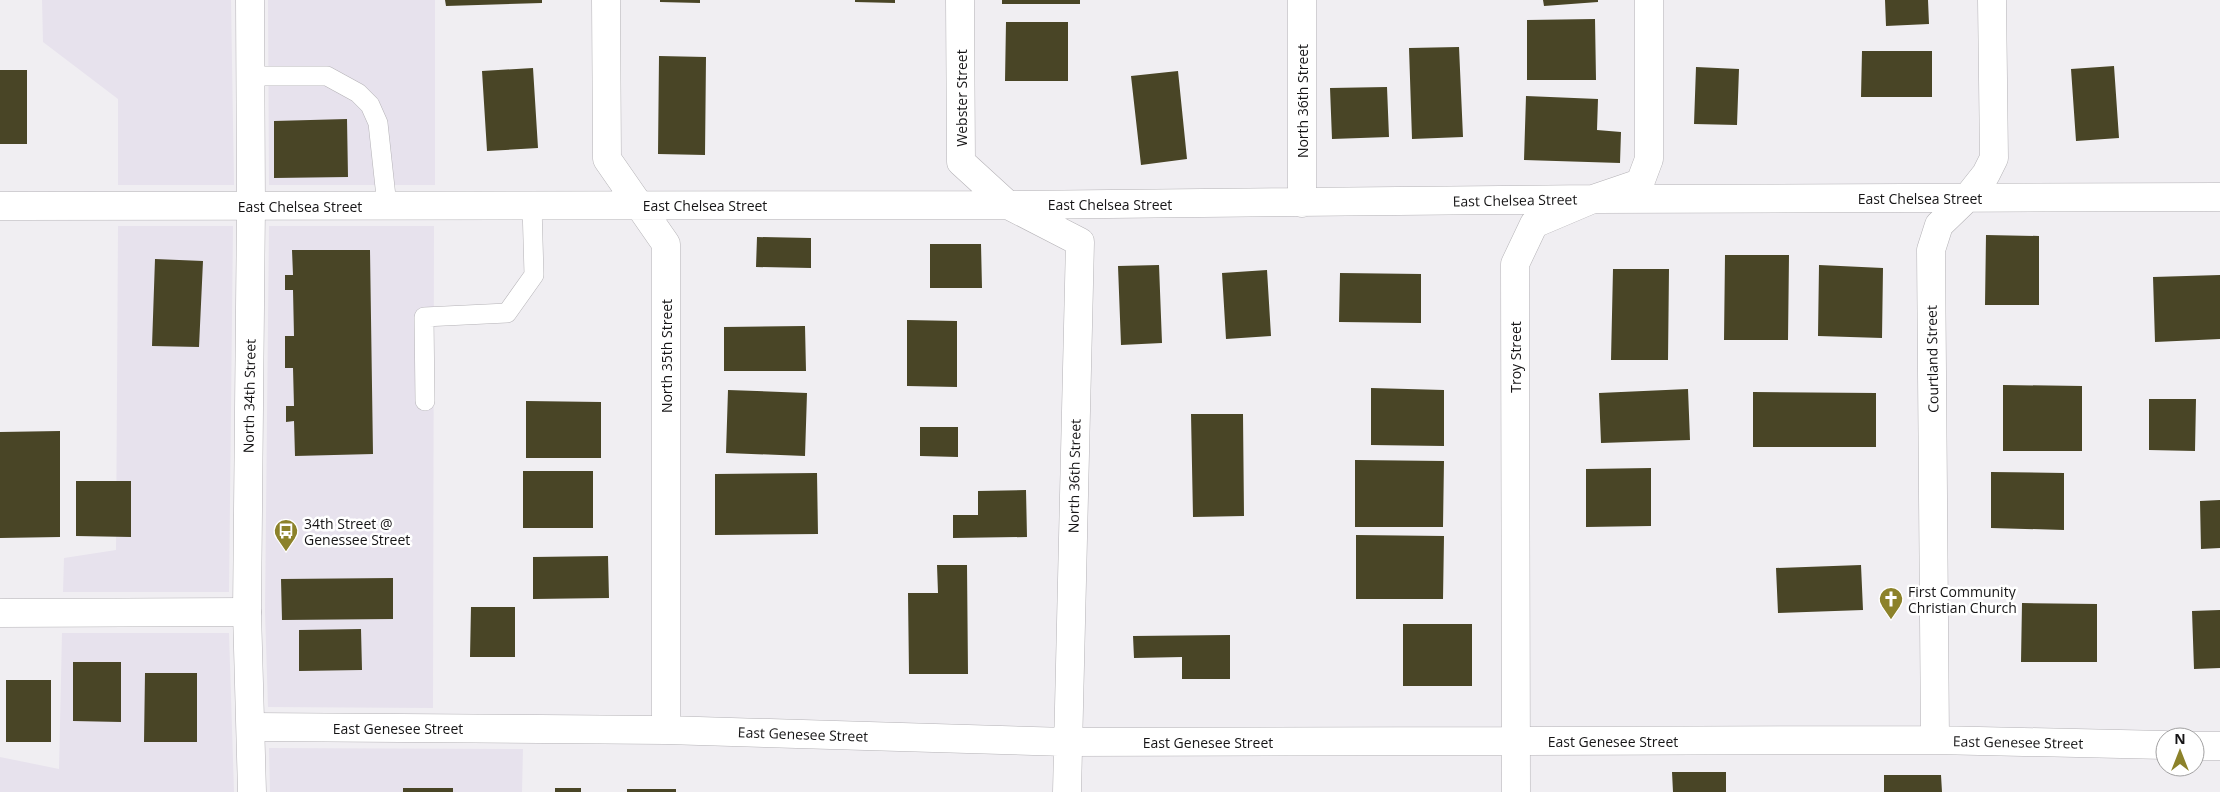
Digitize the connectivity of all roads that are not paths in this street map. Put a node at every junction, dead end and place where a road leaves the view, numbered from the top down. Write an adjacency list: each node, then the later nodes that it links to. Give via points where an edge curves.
1 (250, 0): 7 (street, North 34th Street)
2 (606, 0): 13 (street, North 35th Street, via 607,159)
3 (960, 0): 14 (street, Webster Street, via 961,162)
4 (1302, 0): 11 (street, North 36th Street)
5 (1650, 0): 10 (street, Troy Street, via 1649,159 1640,182)
6 (1992, 0): 9 (street, Courtland Street, via 1994,158)
7 (250, 76): 16 (street, North 34th Street); 17 (lane, via 328,76 370,105 378,123)
8 (2220, 197): 9 (street, East Chelsea Street)
9 (1967, 198): 10 (street, East Chelsea Street); 23 (street, Courtland Street, via 1939,225 1931,250)
10 (1593, 199): 11 (street, East Chelsea Street); 24 (street, Troy Street, via 1534,224 1515,264)
11 (1302, 203): 14 (street, East Chelsea Street)
12 (532, 205): 13 (street, East Chelsea Street); 17 (street, East Chelsea Street); 18 (lane, via 534,274 507,313 424,317)
13 (639, 205): 14 (street, East Chelsea Street); 22 (street, North 35th Street, via 666,244)
14 (1008, 205): 25 (street, North 36th Street, via 1080,242)
15 (0, 206): 16 (street, East Chelsea Street)
16 (252, 206): 17 (street, East Chelsea Street); 19 (street, North 34th Street)
17 (386, 206)
18 (425, 401)
19 (247, 612): 20 (street); 21 (street, North 34th Street)
20 (0, 613)
21 (252, 727): 22 (street, East Genesee Street); 29 (street, North 34th Street)
22 (666, 730): 25 (street, East Genesee Street)
23 (1935, 740): 24 (street, East Genesee Street); 26 (street, East Genesee Street)
24 (1515, 741): 25 (street, East Genesee Street); 31 (street, Troy Street)
25 (1068, 742): 30 (street, North 36th Street)
26 (2155, 745)
27 (2205, 746): 28 (street)
28 (2220, 746)
29 (252, 792)
30 (1067, 792)
31 (1516, 792)

